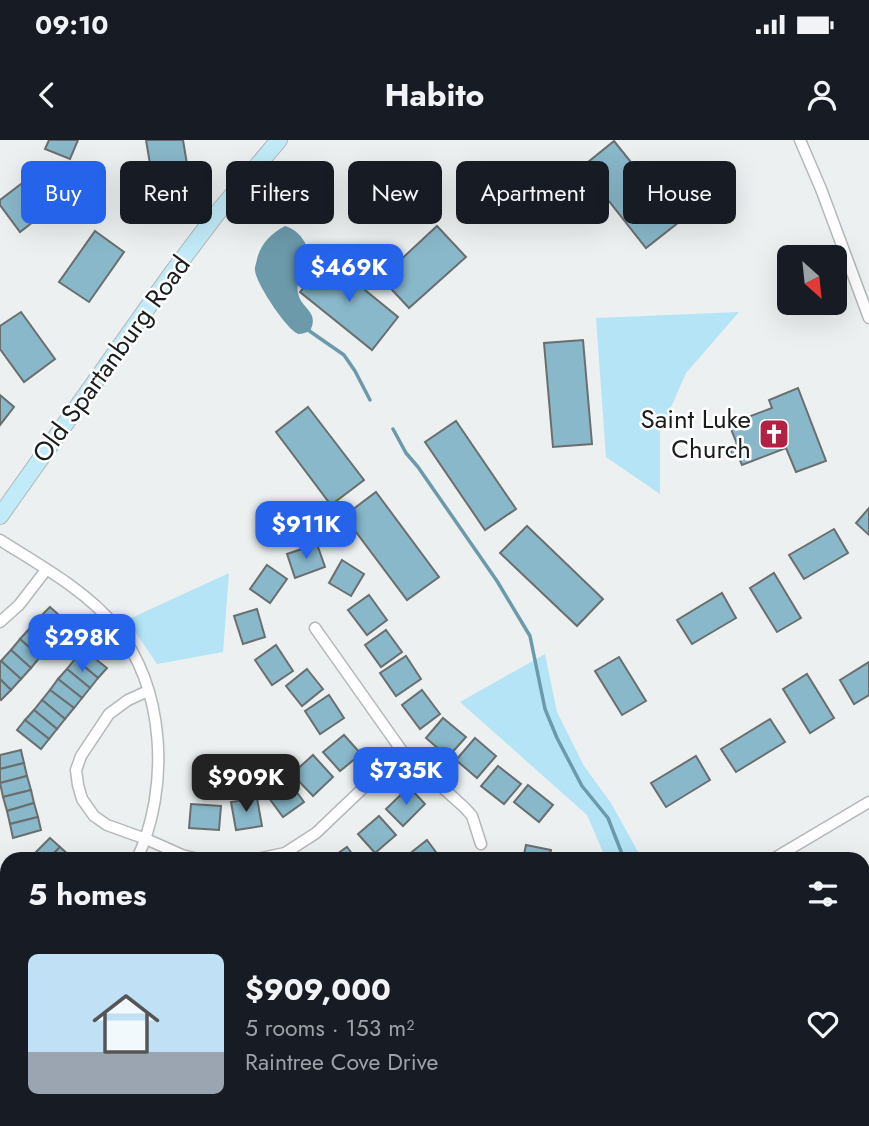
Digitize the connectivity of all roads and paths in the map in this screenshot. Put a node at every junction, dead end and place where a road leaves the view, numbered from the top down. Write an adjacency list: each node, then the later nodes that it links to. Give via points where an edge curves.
1 (279, 140): 4 (main road, Old Spartanburg Road, via 172,273)
2 (800, 140): 3 (street)
3 (869, 318)
4 (0, 516)
5 (0, 540): 6 (street)
6 (46, 570): 7 (street); 9 (street, via 73,587 116,626)
7 (0, 622)
8 (315, 628): 10 (street)
9 (148, 691): 12 (street, via 159,775); 12 (street, via 110,714 76,770 82,799 94,816)
10 (402, 751): 13 (street, via 466,808); 16 (street)
11 (869, 802): 17 (street)
12 (146, 839): 14 (street); 15 (street)
13 (481, 844)
14 (140, 852)
15 (175, 852)
16 (292, 852)
17 (785, 852)

